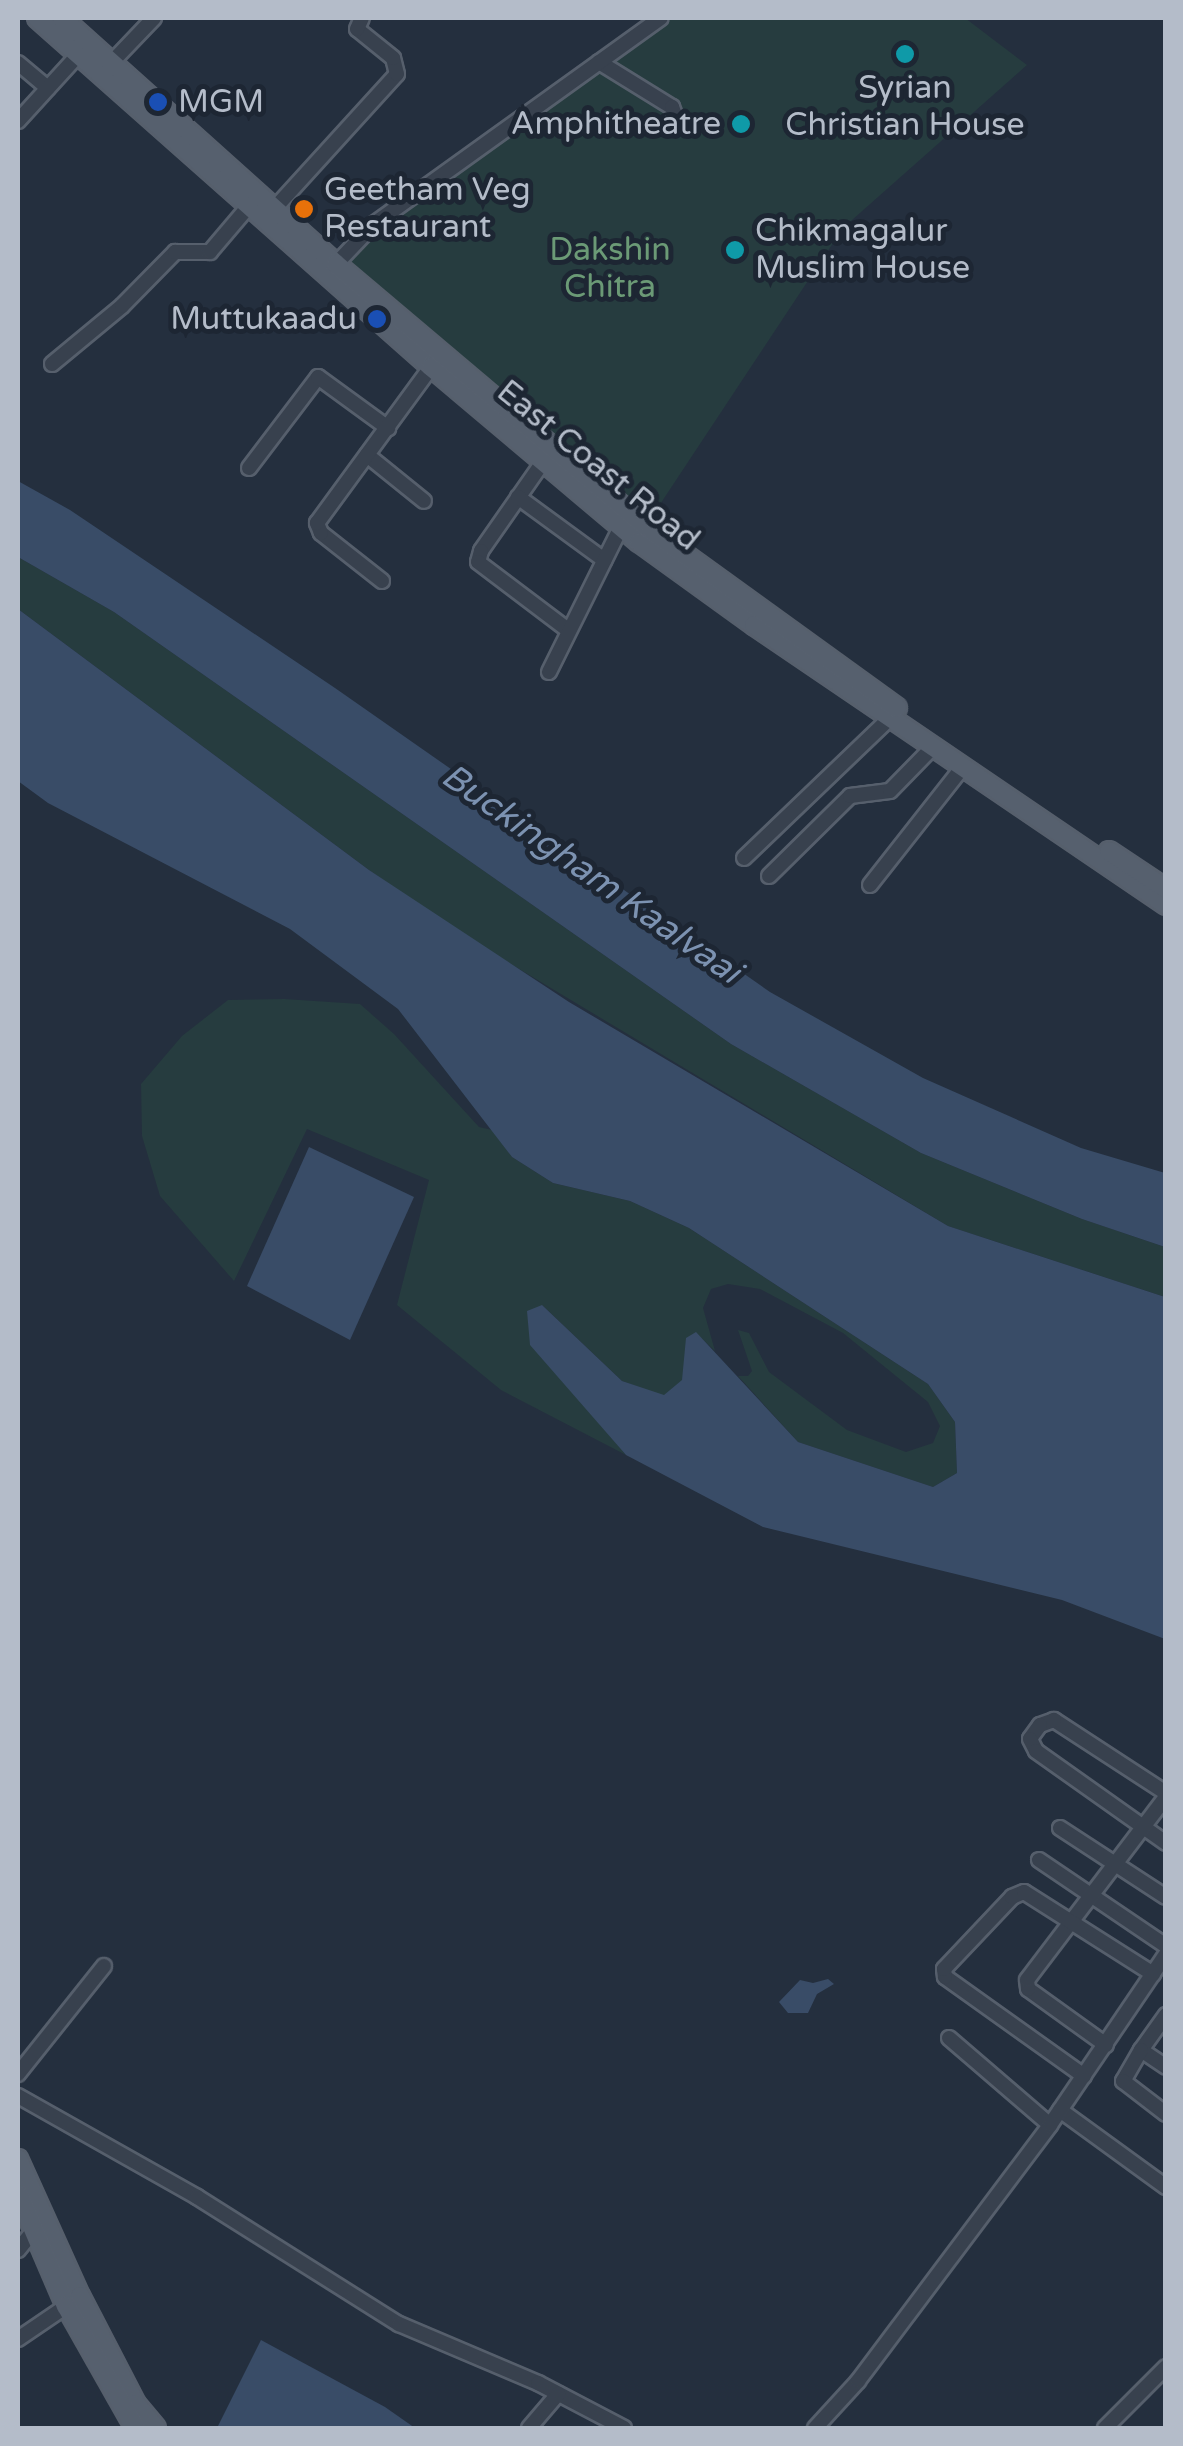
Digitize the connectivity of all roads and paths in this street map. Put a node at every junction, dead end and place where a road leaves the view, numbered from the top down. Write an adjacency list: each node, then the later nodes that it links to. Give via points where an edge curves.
1 (37, 18): 6 (main road, East Coast Road)
2 (62, 18): 7 (main road, East Coast Road)
3 (154, 18): 7 (street)
4 (362, 18): 14 (street, via 357,29 393,58 397,74)
5 (660, 18): 8 (street)
6 (78, 55): 10 (street); 13 (main road, East Coast Road)
7 (112, 62): 14 (main road, East Coast Road)
8 (599, 62): 11 (street, via 672,106); 15 (street, via 374,224)
9 (18, 64): 10 (street)
10 (48, 88): 12 (street)
11 (677, 120)
12 (18, 121)
13 (249, 206): 16 (street, via 210,252 175,252); 17 (main road, East Coast Road)
14 (276, 208): 15 (main road, East Coast Road)
15 (336, 264): 25 (main road, East Coast Road)
16 (52, 364)
17 (431, 367): 18 (street); 20 (main road, East Coast Road)
18 (388, 428): 19 (street); 21 (street, via 318,377)
19 (366, 456): 23 (street); 27 (street, via 317,530)
20 (543, 462): 22 (street); 24 (main road, East Coast Road)
21 (249, 468)
22 (518, 497): 26 (street); 28 (street, via 478,562)
23 (424, 502)
24 (621, 527): 25 (main road, East Coast Road); 26 (street)
25 (645, 535): 30 (main road, East Coast Road); 36 (main road, East Coast Road, via 985,773)
26 (604, 560): 28 (street)
27 (382, 581)
28 (568, 630): 29 (street)
29 (549, 672)
30 (890, 718): 31 (main road, East Coast Road); 33 (street)
31 (933, 747): 32 (main road, East Coast Road); 34 (street, via 890,791 850,796)
32 (963, 767): 35 (street); 37 (main road, East Coast Road)
33 (744, 858)
34 (769, 876)
35 (870, 885)
36 (1166, 889)
37 (1166, 905)
38 (1166, 1795): 40 (street); 40 (street, via 1054,1720 1034,1733 1032,1748)
39 (1060, 1828): 43 (street)
40 (1142, 1829): 41 (street); 43 (street)
41 (1166, 1843)
42 (1039, 1860): 44 (street)
43 (1117, 1866): 44 (street); 45 (street)
44 (1092, 1897): 46 (street); 47 (street)
45 (1166, 1897)
46 (1072, 1921): 50 (street); 53 (street, via 1026,1986); 57 (street, via 1020,1892 942,1973)
47 (1166, 1946)
48 (1166, 1954): 50 (street)
49 (104, 1966): 56 (street)
50 (1153, 1974): 53 (street)
51 (1166, 2014): 54 (street)
52 (949, 2038): 61 (street)
53 (1106, 2044): 57 (street)
54 (1141, 2050): 55 (street); 60 (street, via 1123,2081)
55 (1166, 2067)
56 (18, 2074)
57 (1084, 2076): 59 (street)
58 (18, 2096): 70 (street, via 197,2197 398,2324)
59 (1060, 2110): 61 (street); 63 (street)
60 (1166, 2114)
61 (1050, 2125): 75 (street, via 858,2381)
62 (18, 2159): 67 (main road)
63 (1166, 2187)
64 (18, 2194): 65 (main road)
65 (34, 2230): 66 (street); 67 (main road)
66 (18, 2250)
67 (73, 2301): 68 (street); 71 (main road); 72 (main road)
68 (18, 2338)
69 (1166, 2368): 76 (street)
70 (558, 2394): 73 (street); 74 (street)
71 (135, 2428)
72 (156, 2428)
73 (529, 2428)
74 (624, 2428)
75 (815, 2428)
76 (1105, 2428)

